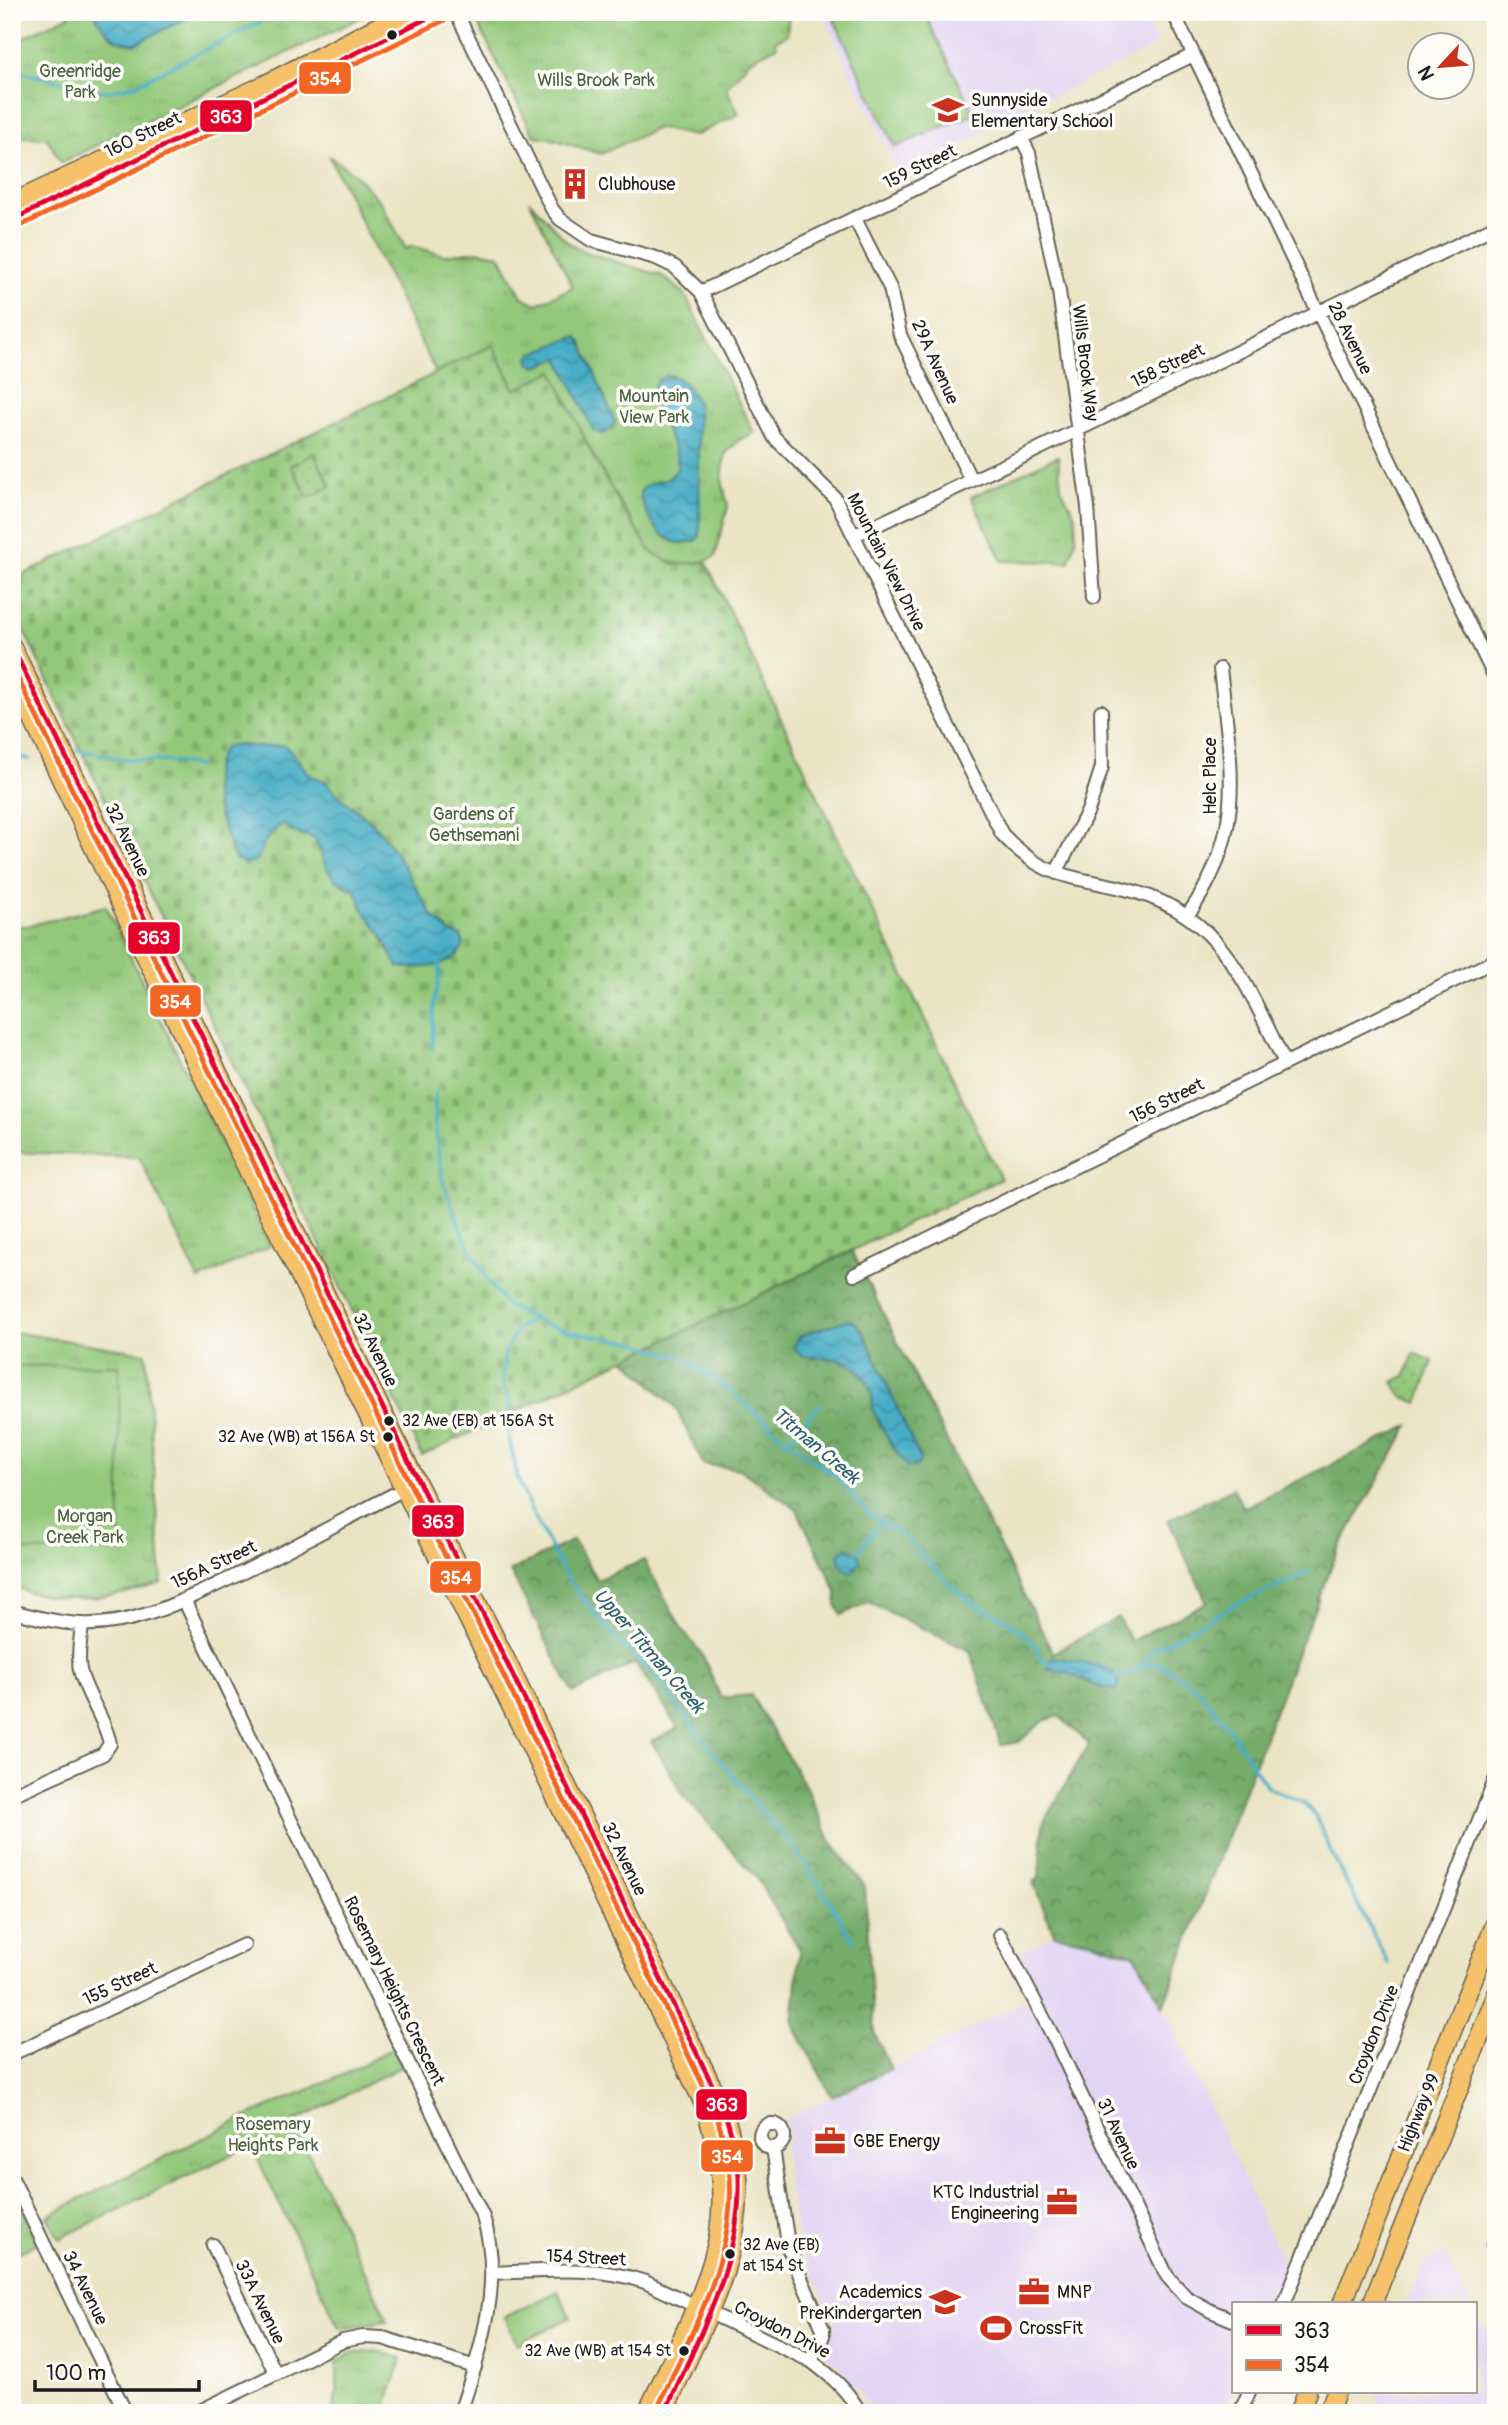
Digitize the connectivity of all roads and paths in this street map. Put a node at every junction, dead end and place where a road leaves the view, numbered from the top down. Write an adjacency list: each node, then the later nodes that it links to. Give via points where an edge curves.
1 (404, 12): 7 (main road, 160 Street, via 264,84)
2 (441, 12): 8 (main road, 160 Street)
3 (456, 12): 13 (street, Mountain View Drive, via 560,219 591,240 676,267)
4 (1172, 12): 5 (street, 28 Avenue)
5 (1193, 55): 6 (street, 159 Street); 14 (street, 28 Avenue)
6 (1021, 137): 10 (street, 159 Street); 15 (street, Wills Brook Way, via 1059,291)
7 (126, 147): 8 (main road, via 111,163 75,182); 9 (main road, 160 Street)
8 (72, 191): 9 (main road, via 61,188 30,201); 11 (main road, 160 Street)
9 (12, 202)
10 (855, 219): 13 (street, 159 Street); 16 (street, 29A Avenue, via 890,288 900,335)
11 (12, 220)
12 (1496, 226): 14 (street, 158 Street)
13 (701, 292): 17 (street, Mountain View Drive, via 774,437 835,498)
14 (1318, 313): 15 (street, 158 Street); 22 (street, 28 Avenue)
15 (1076, 431): 16 (street, 158 Street); 18 (street, Wills Brook Way, via 1088,507)
16 (971, 480): 17 (street, 158 Street)
17 (855, 535): 24 (street, Mountain View Drive, via 1002,835 1022,855)
18 (1094, 597)
19 (12, 645): 29 (main road, 32 Avenue)
20 (1220, 669): 25 (street, Helc Place, via 1231,760 1226,840 1204,892)
21 (12, 678): 29 (main road, 32 Avenue, via 209,1092)
22 (1496, 680)
23 (1101, 711): 24 (street, via 1102,767 1088,811)
24 (1056, 873): 25 (street, Mountain View Drive, via 1123,888)
25 (1187, 916): 27 (street, Mountain View Drive, via 1224,950 1237,969)
26 (1496, 960): 27 (street, 156 Street)
27 (1286, 1063): 28 (street, 156 Street)
28 (854, 1275)
29 (410, 1486): 30 (street, 156A Street); 34 (main road, 32 Avenue); 36 (main road, 32 Avenue, via 514,1674)
30 (184, 1600): 32 (street, 156A Street, via 132,1619); 45 (street, Rosemary Heights Crescent, via 483,2217)
31 (12, 1611): 32 (street, 156A Street)
32 (82, 1625): 35 (street, via 79,1667 110,1744 103,1754)
33 (1496, 1778): 46 (street, Croydon Drive)
34 (549, 1785): 36 (main road, via 562,1796 587,1847); 49 (main road, 32 Avenue, via 710,2127 717,2156 720,2212 715,2249)
35 (12, 1795)
36 (597, 1849): 50 (main road, 32 Avenue, via 715,2090 731,2132 738,2177 736,2228)
37 (1496, 1922): 47 (highway, Highway 99)
38 (1000, 1936): 51 (street, 31 Avenue, via 1055,2040 1167,2276 1186,2297)
39 (244, 1945): 41 (street, 155 Street)
40 (1496, 1996): 48 (highway, Highway 99)
41 (12, 2054)
42 (773, 2148): 52 (street, via 789,2250 823,2329)
43 (12, 2178): 58 (street, 34 Avenue)
44 (213, 2245): 54 (street, 33A Avenue)
45 (493, 2273): 49 (street, 154 Street, via 628,2276); 53 (street, Rosemary Heights Crescent)
46 (1285, 2302)
47 (1343, 2302)
48 (1373, 2302)
49 (694, 2305): 50 (street, 154 Street); 61 (main road, 32 Avenue)
50 (711, 2313): 52 (street, Croydon Drive); 62 (main road, 32 Avenue)
51 (1232, 2319)
52 (811, 2361): 63 (street, Croydon Drive, via 832,2376)
53 (475, 2367): 54 (street, via 375,2337 343,2341); 60 (street, Rosemary Heights Crescent)
54 (276, 2374): 59 (street)
55 (1248, 2394): 64 (street)
56 (1306, 2394): 65 (highway)
57 (1335, 2394): 66 (highway)
58 (126, 2413)
59 (196, 2413)
60 (460, 2413)
61 (646, 2413)
62 (665, 2413)
63 (860, 2413)
64 (1240, 2413)
65 (1298, 2413)
66 (1328, 2413)

